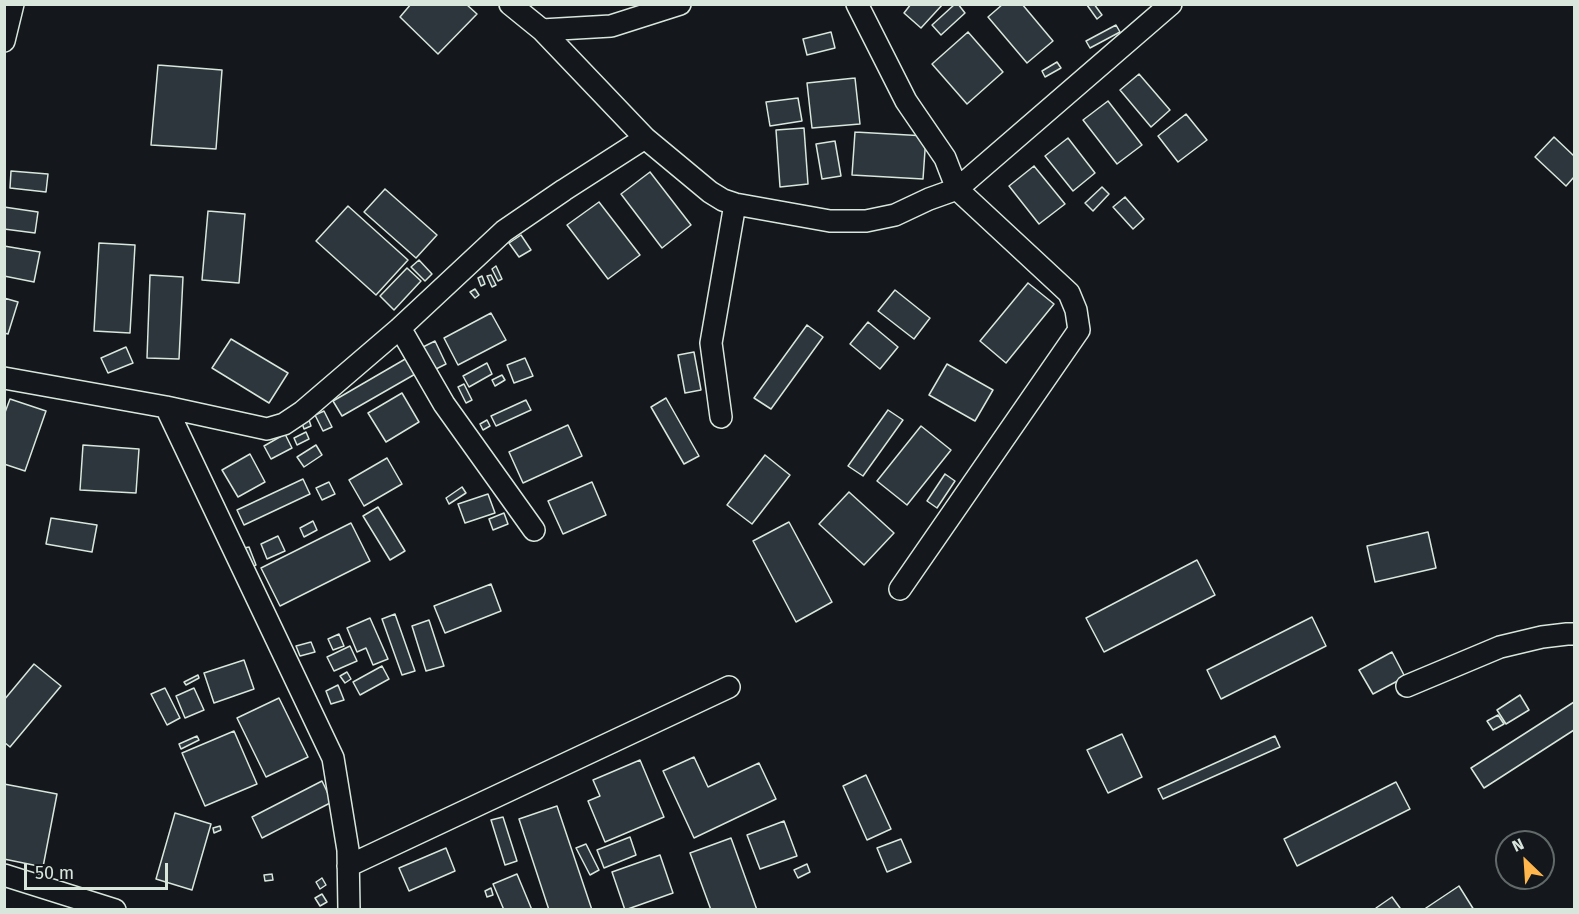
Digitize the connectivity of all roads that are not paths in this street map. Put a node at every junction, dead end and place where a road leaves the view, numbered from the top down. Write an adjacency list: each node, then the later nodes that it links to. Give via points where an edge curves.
1 (13, 4): 7 (street)
2 (510, 4): 6 (street)
3 (680, 4): 6 (street, via 611,26)
4 (857, 4): 9 (street, via 906,101 945,158)
5 (1171, 4): 9 (street)
6 (542, 30): 8 (street)
7 (4, 41)
8 (645, 138): 10 (street, via 710,192); 11 (street, via 504,231)
9 (957, 189): 10 (street, via 895,215 866,221 830,220); 16 (street, via 1069,293 1079,330)
10 (735, 204): 14 (street, via 711,343)
11 (400, 328): 13 (street, via 284,424 267,429); 15 (street, via 444,404)
12 (4, 378): 13 (street)
13 (166, 407): 20 (street, via 333,758)
14 (721, 417)
15 (534, 530)
16 (900, 589)
17 (1575, 634): 18 (street, via 1500,647)
18 (1407, 686)
19 (729, 687): 20 (street)
20 (348, 866): 23 (street)
21 (4, 875): 22 (street)
22 (115, 909)
23 (349, 909)

